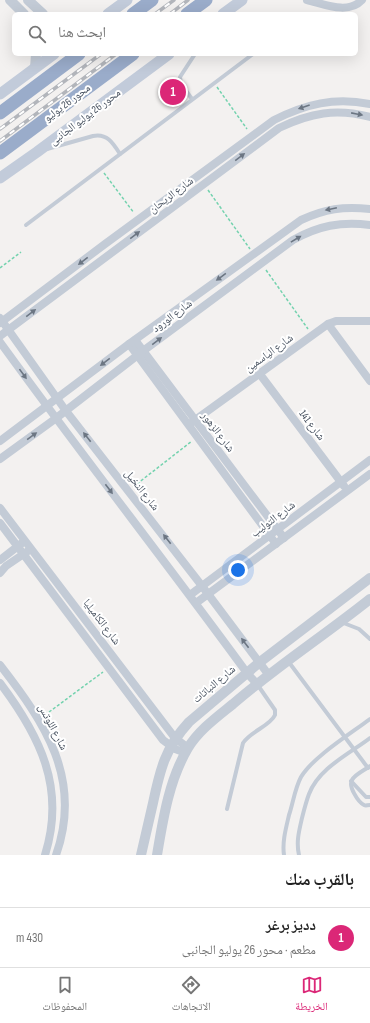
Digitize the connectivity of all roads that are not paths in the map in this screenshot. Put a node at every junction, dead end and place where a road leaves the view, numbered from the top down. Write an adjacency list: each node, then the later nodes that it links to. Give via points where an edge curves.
1 (10, 0): 9 (street)
2 (28, 0): 10 (street)
3 (127, 0): 11 (main road)
4 (152, 0): 12 (highway)
5 (206, 0): 13 (highway)
6 (242, 0): 14 (main road)
7 (307, 0): 8 (street, via 345,8 353,7)
8 (362, 0)
9 (22, 12)
10 (41, 12)
11 (111, 12)
12 (136, 12)
13 (190, 12)
14 (226, 12)
15 (36, 56): 22 (street)
16 (51, 56): 22 (main road)
17 (76, 56): 28 (highway)
18 (130, 56): 31 (highway, محور 26 يوليو)
19 (166, 56): 30 (main road, محور 26 يوليو الجانبى)
20 (194, 56): 24 (lane, via 180,77 181,84)
21 (250, 56): 24 (lane)
22 (35, 68): 23 (main road)
23 (0, 94)
24 (192, 99): 32 (lane)
25 (333, 102): 26 (street, شارع الريحان); 27 (street); 41 (street, شارع الريحان, one-way to 41, via 312,104 274,120)
26 (370, 104)
27 (334, 112): 29 (street, شارع الريحان, one-way to 29); 44 (street, شارع الريحان, one-way to 27, via 279,128 314,114)
28 (0, 113)
29 (370, 117)
30 (37, 152): 32 (lane, via 97,136 111,141); 33 (main road, محور 26 يوليو الجانبى)
31 (0, 153)
32 (120, 154): 36 (lane)
33 (0, 178)
34 (370, 208): 37 (street, شارع الورود, one-way to 37, via 336,208 318,212)
35 (370, 224): 38 (street, شارع الورود, one-way to 35, via 307,232 323,227 339,223)
36 (26, 225)
37 (276, 237): 38 (street); 39 (street, شارع الورود)
38 (283, 248): 40 (street, شارع الورود)
39 (253, 253): 40 (street); 47 (street, شارع الورود, one-way to 47)
40 (261, 264): 48 (street, شارع الورود, one-way to 40)
41 (1, 321): 44 (street, شارع النخيل)
42 (370, 321): 43 (street, شارع الياسمين, via 336,321)
43 (328, 324): 49 (street, شارع الياسمين); 50 (street)
44 (8, 330): 45 (street, شارع الريحان); 51 (street, شارع النخيل)
45 (0, 336)
46 (0, 342): 52 (street, one-way to 52)
47 (132, 342): 48 (street, شارع الزهور); 51 (street, شارع الورود, one-way to 51)
48 (141, 353): 53 (street, شارع الورود); 55 (street, شارع الزهور)
49 (259, 373): 55 (street, شارع الياسمين); 60 (street, شارع 141)
50 (370, 381)
51 (57, 398): 52 (street, شارع الورود); 53 (street, شارع النخيل)
52 (47, 407): 54 (street); 56 (street, شارع الورود)
53 (66, 411): 54 (street, شارع الورود); 75 (street, شارع النخيل, one-way to 53)
54 (56, 419): 57 (street, شارع الورود, one-way to 54); 77 (street, one-way to 77)
55 (192, 422): 64 (street, شارع الزهور); 65 (street, شارع الزهور, via 198,437)
56 (0, 441)
57 (0, 459)
58 (370, 460): 60 (street, شارع التوليب)
59 (370, 474): 61 (street, شارع التوليب)
60 (342, 482): 61 (street, شارع 141); 64 (street, شارع التوليب)
61 (348, 490): 66 (street, شارع التوليب)
62 (0, 508): 67 (street, شارع الكاميليا)
63 (0, 523): 69 (street, شارع الكاميليا)
64 (278, 529): 65 (street, شارع التوليب); 66 (street, شارع الزهور)
65 (270, 535): 68 (street, شارع الزهور); 75 (street, شارع التوليب)
66 (284, 538): 68 (street, شارع التوليب)
67 (26, 541): 69 (street); 70 (street, شارع الكاميليا)
68 (276, 544): 76 (street, شارع التوليب)
69 (19, 546): 71 (street, شارع الكاميليا); 72 (street)
70 (32, 548): 71 (street); 92 (street, شارع الكاميليا)
71 (24, 554): 73 (street); 92 (street, شارع الكاميليا, via 163,740)
72 (0, 560)
73 (0, 573)
74 (370, 578): 83 (street, شارع النباتات)
75 (202, 586): 76 (street, شارع النخيل); 77 (street, شارع التوليب)
76 (208, 594): 79 (street, شارع التوليب); 83 (street, شارع النخيل, one-way to 76)
77 (190, 595): 79 (street)
78 (370, 599): 80 (street)
79 (196, 603): 85 (street)
80 (341, 622): 81 (lane, via 359,629); 82 (street)
81 (370, 639)
82 (287, 661): 86 (street); 90 (lane)
83 (260, 662): 85 (street, شارع النباتات); 86 (street, شارع النخيل)
84 (0, 665): 101 (street, شارع اللوتس, via 39,720 57,759 63,785 64,818)
85 (247, 673): 88 (street); 92 (street, شارع النباتات, via 188,722)
86 (268, 674): 88 (street)
87 (0, 683): 100 (street, شارع اللوتس, via 33,732 46,763 53,803 51,832)
88 (257, 684): 93 (street, via 203,729); 99 (lane, via 275,715 243,743)
89 (370, 719): 90 (lane)
90 (346, 738): 94 (lane); 104 (lane, via 308,767 301,778 284,834)
91 (370, 738): 94 (lane)
92 (173, 742): 93 (street, شارع الكاميليا); 102 (street, شارع النباتات, via 162,763)
93 (187, 750): 103 (street, via 173,780)
94 (355, 750): 95 (lane); 105 (lane, via 323,772 309,794 298,836)
95 (369, 767): 96 (lane)
96 (351, 781): 97 (lane, via 366,797); 98 (lane, via 352,790 362,803)
97 (370, 797)
98 (370, 805)
99 (227, 809)
100 (45, 855)
101 (56, 855)
102 (141, 855)
103 (157, 855)
104 (284, 855)
105 (299, 855)

